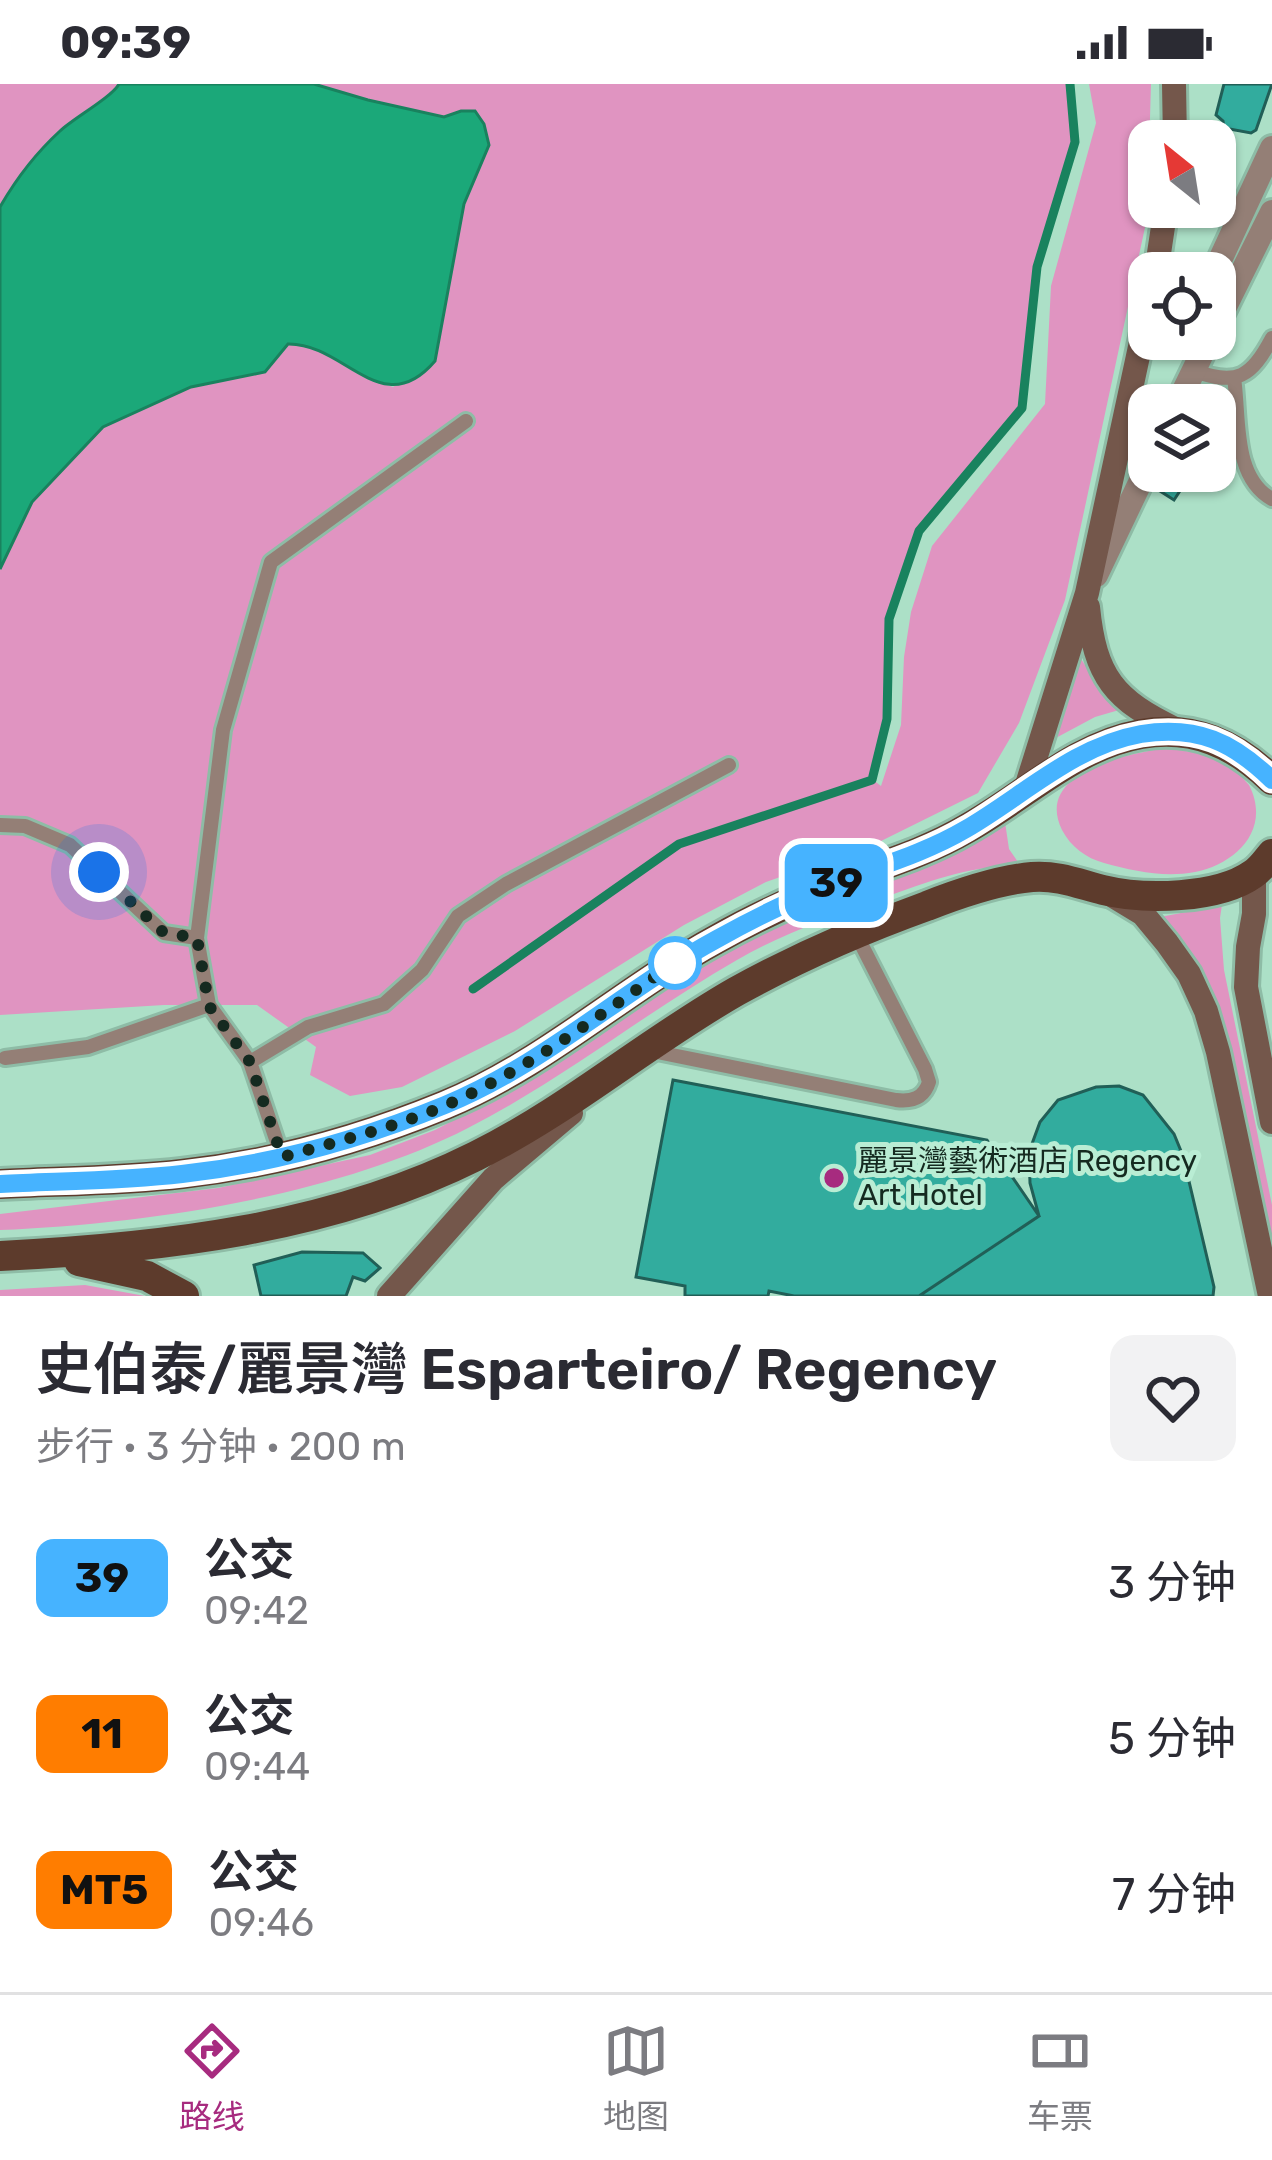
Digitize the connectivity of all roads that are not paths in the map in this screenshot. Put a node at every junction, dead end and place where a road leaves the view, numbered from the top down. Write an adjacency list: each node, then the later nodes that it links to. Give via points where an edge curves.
1 (1174, 84): 2 (street)
2 (1175, 120)
3 (1272, 148): 5 (street)
4 (1270, 219): 6 (street)
5 (1224, 252)
6 (1236, 286)
7 (1272, 338): 12 (lane, via 1257,365)
8 (1137, 360): 17 (street)
9 (1196, 360): 11 (street)
10 (1199, 360): 11 (street)
11 (1194, 371): 12 (lane); 13 (street)
12 (1234, 378): 16 (lane, via 1245,466)
13 (1188, 384)
14 (466, 421): 26 (lane, via 271,562 223,730)
15 (1136, 492): 17 (street)
16 (1272, 499)
17 (1087, 593): 18 (street, via 1095,655 1114,688); 21 (street)
18 (1180, 731): 20 (main road, via 1212,737); 21 (main road, via 1102,746)
19 (730, 765): 30 (lane, via 458,916 422,970 384,1004 308,1027)
20 (1272, 780)
21 (1025, 791): 32 (main road, via 965,830 749,921 450,1103)
22 (0, 826): 26 (lane, via 25,826 70,845 164,933)
23 (1265, 864): 24 (main road, via 1194,893); 31 (street, via 1246,987)
24 (1104, 890): 25 (main road, via 1034,877 930,904); 38 (street, via 1143,914 1206,1011)
25 (856, 934): 28 (main road, via 737,992); 28 (lane, via 925,1069 921,1096 905,1101)
26 (197, 938): 27 (lane)
27 (209, 1006): 29 (lane, via 88,1047); 30 (lane)
28 (647, 1050): 34 (main road, via 538,1123 409,1186 319,1214 172,1243); 37 (street, via 493,1179)
29 (5, 1058)
30 (250, 1062): 32 (lane)
31 (1272, 1122)
32 (282, 1157): 33 (main road, via 182,1174)
33 (0, 1184)
34 (32, 1254): 35 (main road); 36 (main road, via 147,1276)
35 (0, 1256)
36 (184, 1296)
37 (389, 1296)
38 (1270, 1296)

